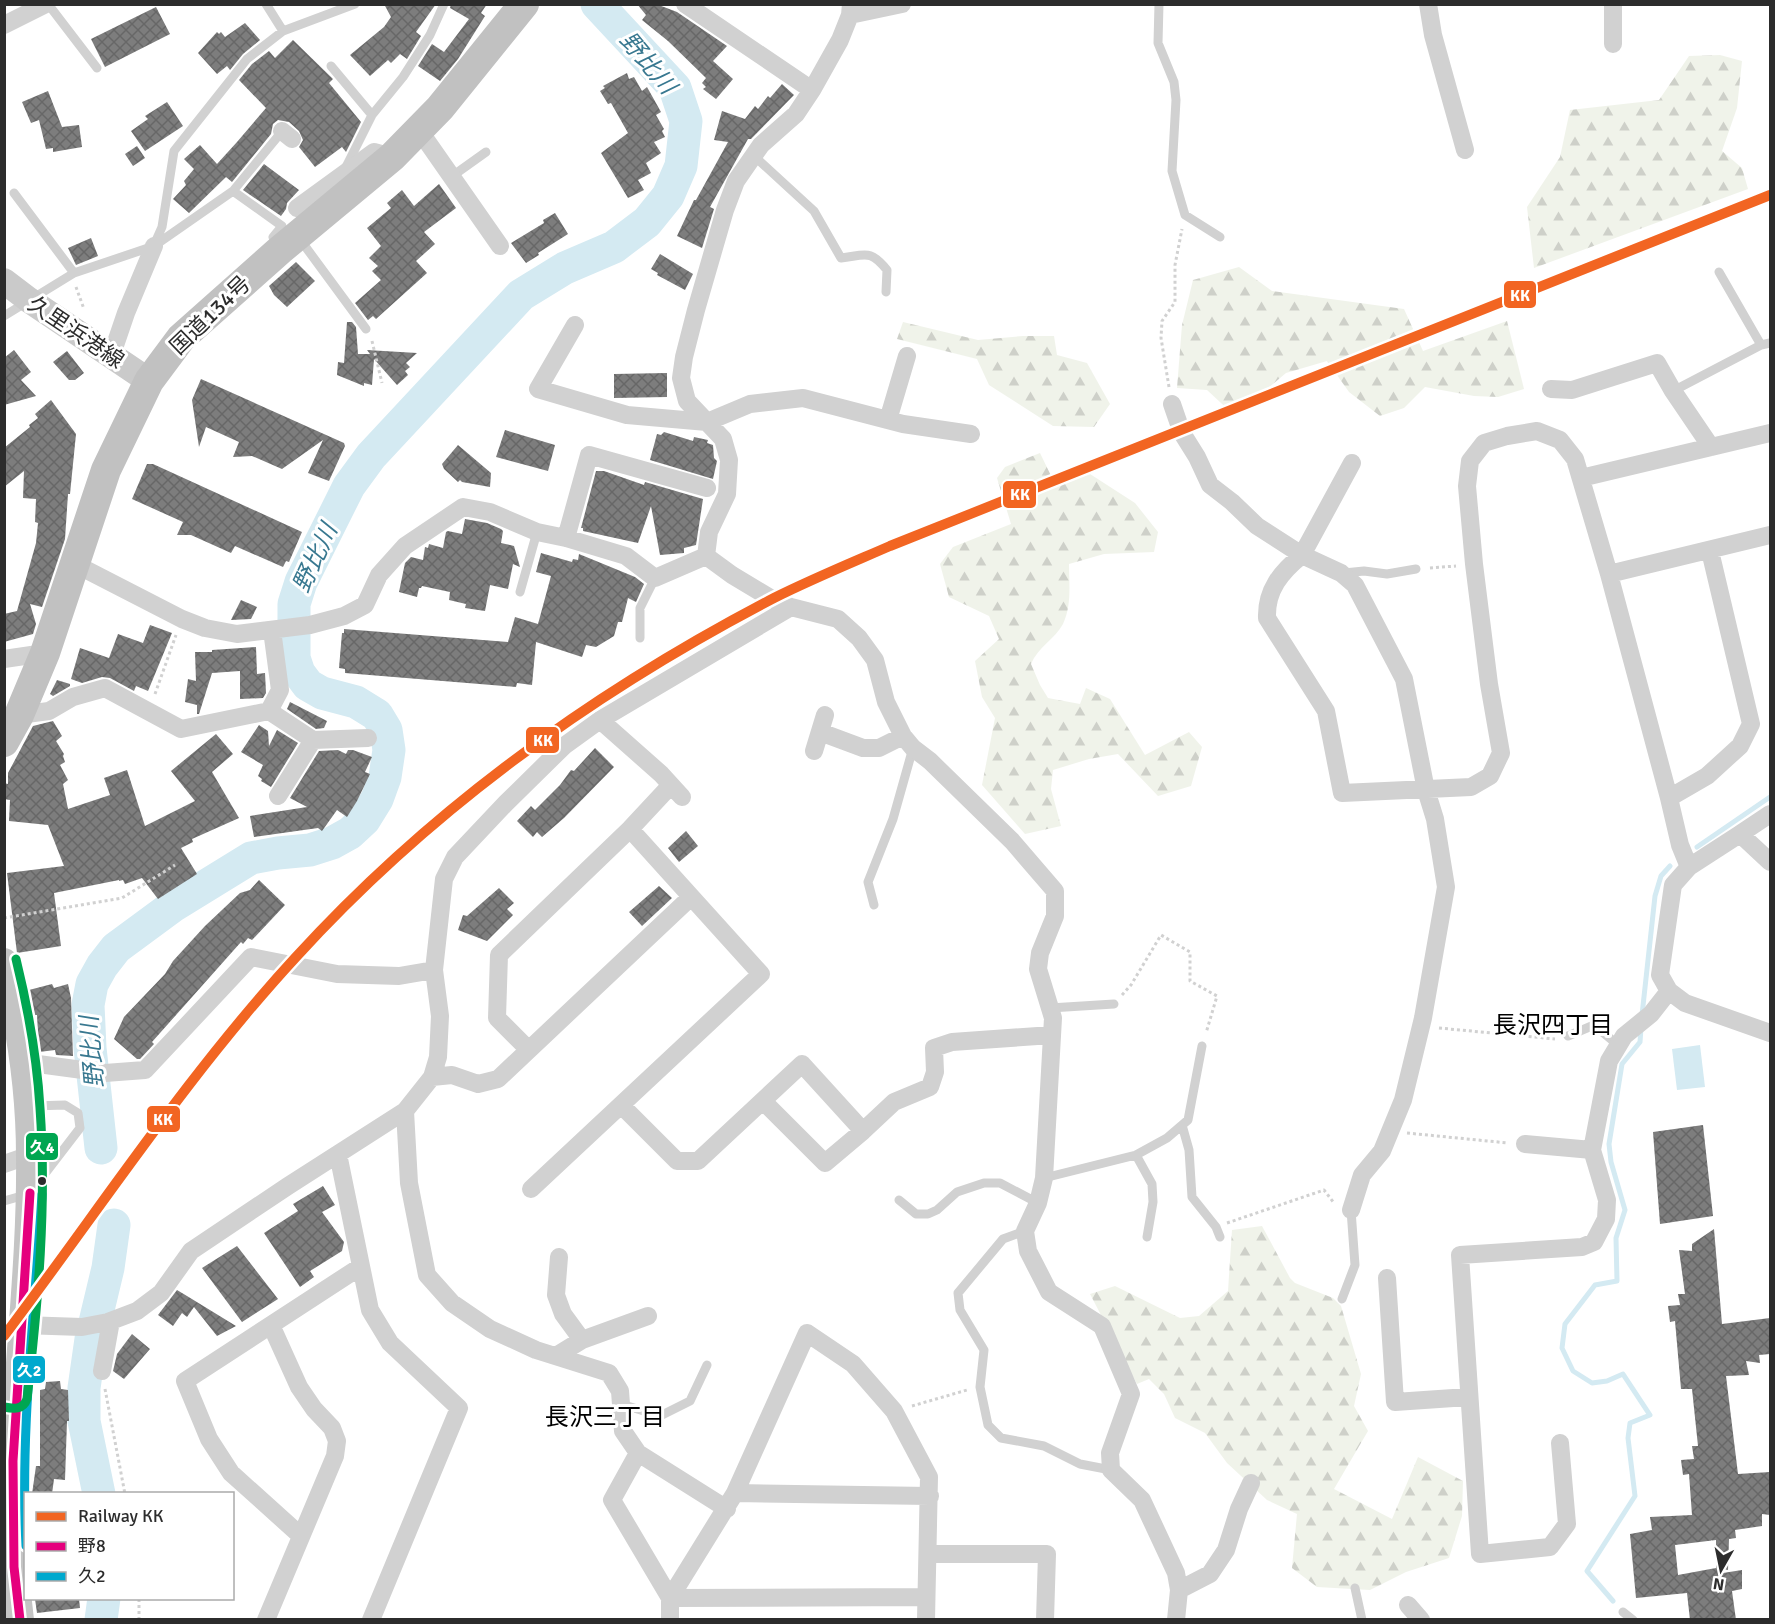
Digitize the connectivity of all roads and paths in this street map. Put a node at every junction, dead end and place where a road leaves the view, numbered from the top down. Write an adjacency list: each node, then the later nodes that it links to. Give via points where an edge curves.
1 (47, 4): 12 (street); 16 (lane)
2 (266, 4): 13 (lane)
3 (355, 4): 13 (lane)
4 (444, 4): 18 (lane, via 425,44)
5 (525, 4): 19 (highway, 国道134号)
6 (685, 4): 17 (street)
7 (902, 4): 11 (street)
8 (1159, 4): 29 (lane, via 1158,43 1174,82 1176,100 1172,171)
9 (1428, 4): 21 (street, via 1432,35)
10 (1613, 4): 14 (street)
11 (850, 10): 17 (street, via 840,40)
12 (4, 25)
13 (283, 31): 32 (lane, via 247,59 174,151 162,227)
14 (1613, 44)
15 (332, 66): 18 (lane)
16 (96, 68)
17 (812, 90): 23 (street, via 796,114)
18 (372, 115): 25 (lane)
19 (418, 130): 24 (highway, 国道134号); 26 (street)
20 (286, 133): 27 (lane)
21 (1466, 150)
22 (486, 152): 26 (lane)
23 (753, 155): 37 (lane, via 814,211 841,258 877,257 887,270); 51 (street, via 736,181 725,210 684,357 681,378 687,400)
24 (392, 157): 25 (street, via 374,152); 30 (highway, 国道134号)
25 (341, 175): 30 (street)
26 (451, 177): 33 (street)
27 (233, 191): 30 (lane, via 282,226 273,237); 32 (lane)
28 (14, 193): 35 (lane)
29 (1185, 215): 31 (lane); 49 (path, via 1175,265 1175,302 1162,321 1161,338)
30 (291, 231): 41 (lane); 45 (highway, 国道134号, via 181,338)
31 (1220, 237)
32 (154, 246): 35 (lane); 44 (street)
33 (500, 246)
34 (1719, 272): 42 (lane)
35 (74, 273): 38 (lane)
36 (4, 281): 38 (main road, 久里浜港線)
37 (886, 292)
38 (29, 300): 39 (lane); 44 (main road, 久里浜港線)
39 (4, 316)
40 (575, 325): 51 (street, via 538,389 627,415)
41 (366, 329): 46 (path, via 372,338)
42 (1766, 344): 48 (lane)
43 (908, 356): 50 (street)
44 (111, 357): 45 (main road, 久里浜港線)
45 (149, 381): 64 (highway, 国道134号, via 106,470)
46 (382, 383)
47 (1551, 389): 48 (street, via 1572,390 1657,363)
48 (1673, 391): 54 (street)
49 (1172, 404): 63 (street, via 1182,433 1210,485 1257,526)
50 (888, 420): 51 (street, via 803,398 750,404); 53 (street)
51 (707, 422): 62 (street, via 723,439 729,460 727,494 709,532)
52 (1770, 433): 54 (street)
53 (971, 434)
54 (1711, 447): 56 (street)
55 (1352, 463): 63 (street)
56 (1581, 478): 65 (street, via 1575,459 1560,440 1537,431 1484,443 1470,461 1467,486); 68 (street)
57 (707, 488): 60 (street, via 589,454)
58 (537, 532): 60 (street); 70 (lane); 73 (street, via 490,512 463,507 405,546 379,575 365,605 344,616)
59 (1770, 536): 61 (street)
60 (566, 538): 69 (street, via 626,556)
61 (1710, 551): 68 (street); 88 (street, via 1751,724 1740,746 1707,776)
62 (706, 555): 69 (street); 71 (street, via 752,587)
63 (1302, 555): 67 (street); 86 (street, via 1277,580 1269,597 1267,618 1326,711 1342,793)
64 (75, 564): 72 (street); 75 (highway, 国道134号)
65 (1474, 564): 66 (path); 86 (street, via 1501,753 1490,776 1471,787)
66 (1416, 569): 67 (lane, via 1387,574)
67 (1341, 573): 86 (street, via 1355,585 1404,679)
68 (1609, 574): 88 (street)
69 (655, 578): 74 (lane, via 640,608)
70 (520, 592)
71 (791, 607): 80 (street); 84 (street, via 838,619 859,638 875,660 886,702)
72 (182, 619): 73 (street, via 237,634); 78 (path)
73 (278, 630): 77 (street, via 280,690)
74 (640, 638)
75 (45, 653): 76 (street); 79 (highway, 国道134号)
76 (4, 659)
77 (269, 711): 78 (street, via 181,729); 82 (street)
78 (149, 713): 79 (street, via 105,688 73,697 50,711)
79 (19, 715): 83 (highway, 国道134号)
80 (600, 720): 90 (street, via 676,791); 99 (street, via 564,746 455,857 444,879)
81 (368, 738): 82 (street)
82 (313, 740): 87 (street)
83 (4, 742)
84 (908, 742): 85 (street, via 863,748 823,724); 96 (lane, via 893,819 868,882); 102 (street, via 1012,841 1055,891 1054,916 1038,969)
85 (814, 751)
86 (1426, 790): 103 (street, via 1446,887)
87 (278, 796)
88 (1669, 798): 94 (street)
89 (1770, 814): 91 (street)
90 (630, 830): 95 (street); 109 (street, via 499,955 497,1018)
91 (1740, 834): 92 (street); 94 (street)
92 (1770, 862)
93 (176, 865): 97 (path, via 122,898)
94 (1689, 867): 100 (street, via 1673,885 1666,925 1660,975)
95 (691, 897): 109 (street); 113 (street, via 761,974)
96 (874, 905)
97 (4, 918)
98 (4, 962): 110 (main road)
99 (434, 970): 110 (street, via 399,976 337,974 251,957 145,1070 105,1072 38,1064); 111 (street, via 440,1016 438,1057)
100 (1669, 991): 104 (street, via 1685,1003); 107 (street)
101 (1114, 1004): 102 (lane); 108 (path, via 1131,985 1161,935 1190,952 1190,981 1217,996)
102 (1050, 1008): 105 (street)
103 (1421, 1022): 106 (path, via 1437,1028 1556,1040); 118 (street, via 1403,1100)
104 (1770, 1033)
105 (1052, 1035): 117 (street, via 952,1042 934,1048 935,1072 930,1087 894,1102); 124 (street)
106 (1568, 1036): 107 (lane, via 1594,1025)
107 (1618, 1045): 120 (street, via 1609,1061)
108 (1202, 1046): 116 (lane, via 1188,1120)
109 (529, 1050): 111 (street, via 498,1079 478,1084 452,1075)
110 (23, 1066): 114 (main road)
111 (432, 1077): 115 (street)
112 (763, 1101): 113 (street, via 698,1161 677,1161); 117 (street, via 825,1163); 117 (street, via 802,1064)
113 (621, 1106): 125 (street)
114 (27, 1107): 123 (main road); 126 (lane, via 65,1105 78,1113 80,1128)
115 (405, 1111): 121 (street); 144 (street, via 409,1183 427,1275 452,1303 490,1329)
116 (1182, 1125): 122 (lane); 130 (lane, via 1189,1150 1192,1197)
117 (863, 1131)
118 (1390, 1131): 119 (path); 129 (street, via 1382,1151 1362,1175)
119 (1525, 1144): 120 (street)
120 (1592, 1150): 149 (street, via 1607,1200 1606,1219 1594,1242 1582,1247 1460,1255)
121 (338, 1154): 136 (street); 140 (street, via 191,1251 161,1293 137,1311)
122 (1136, 1155): 124 (lane); 133 (lane, via 1152,1184)
123 (17, 1159): 126 (main road)
124 (1044, 1178): 128 (street)
125 (531, 1189)
126 (17, 1197): 141 (main road)
127 (899, 1200): 128 (lane, via 916,1214 928,1214 957,1192 984,1183 1000,1183)
128 (1038, 1203): 132 (street)
129 (1351, 1210): 131 (lane)
130 (1216, 1227): 131 (path, via 1324,1190); 134 (lane)
131 (1352, 1229): 138 (lane, via 1355,1265)
132 (1025, 1231): 147 (lane, via 1004,1239 958,1293 960,1310 984,1350); 155 (street, via 1028,1251 1049,1292 1102,1326 1131,1394 1110,1453)
133 (1147, 1237)
134 (1220, 1237)
135 (559, 1257): 143 (street, via 556,1295 563,1314)
136 (360, 1267): 142 (street); 173 (street, via 370,1310 390,1343 459,1408)
137 (1387, 1278): 149 (street, via 1395,1402)
138 (1341, 1299)
139 (648, 1316): 143 (street)
140 (109, 1322): 141 (street, via 82,1327); 146 (street)
141 (22, 1325): 148 (main road)
142 (271, 1325): 160 (street, via 299,1387 332,1428 337,1441 336,1456); 160 (street, via 184,1381 209,1439 231,1473)
143 (582, 1340): 144 (street)
144 (556, 1356): 150 (street, via 609,1374 620,1391)
145 (707, 1365): 150 (lane, via 690,1401 660,1416)
146 (102, 1371): 157 (path)
147 (980, 1387): 151 (path); 155 (lane, via 988,1425 1001,1438 1044,1446 1080,1464)
148 (10, 1396): 152 (main road)
149 (1468, 1396): 153 (street, via 1480,1554 1550,1547 1567,1524)
150 (620, 1404): 154 (street, via 623,1431)
151 (894, 1411): 158 (street, via 929,1477); 159 (street, via 854,1364 807,1334)
152 (9, 1433): 162 (main road)
153 (1560, 1443)
154 (638, 1453): 159 (street); 166 (street, via 612,1500)
155 (1111, 1470): 164 (street, via 1142,1500 1176,1573)
156 (1251, 1483): 164 (street, via 1227,1550 1210,1574)
157 (125, 1492)
158 (930, 1496): 159 (street); 161 (street)
159 (731, 1501): 166 (street)
160 (301, 1536): 172 (street)
161 (928, 1554): 165 (street); 176 (street, via 1047,1554)
162 (10, 1588): 170 (main road)
163 (1355, 1588): 178 (lane)
164 (1179, 1590): 177 (street)
165 (926, 1597): 166 (street); 175 (street)
166 (670, 1598): 174 (street)
167 (138, 1600): 171 (path)
168 (1408, 1605): 179 (street)
169 (1623, 1612): 180 (lane)
170 (20, 1620)
171 (138, 1620)
172 (266, 1620)
173 (371, 1620)
174 (669, 1620)
175 (926, 1620)
176 (1045, 1620)
177 (1176, 1620)
178 (1362, 1620)
179 (1421, 1620)
180 (1633, 1620)

